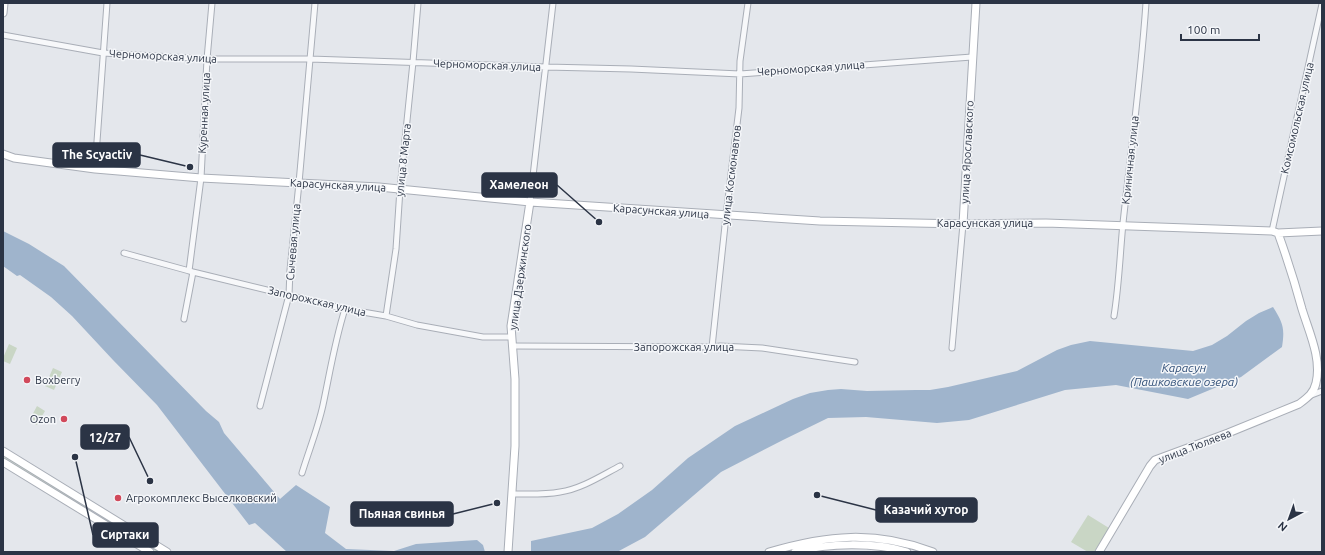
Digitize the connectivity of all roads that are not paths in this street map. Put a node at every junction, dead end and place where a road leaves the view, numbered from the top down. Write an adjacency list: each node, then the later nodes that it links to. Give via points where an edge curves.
1 (4, 3): 11 (street)
2 (107, 3): 13 (street)
3 (212, 3): 15 (street, Куренная улица)
4 (315, 3): 16 (street, Сычевая улица)
5 (418, 3): 17 (street, улица 8 Марта)
6 (553, 3): 18 (street, улица Дзержинского)
7 (748, 3): 19 (street, улица Космонавтов)
8 (976, 3): 14 (street, улица Ярославского)
9 (1146, 3): 28 (street, Криничная улица)
10 (1322, 4): 29 (street, Комсомольская улица)
11 (3, 13)
12 (3, 35): 13 (street, Черноморская улица)
13 (103, 53): 15 (street, Черноморская улица); 21 (street)
14 (972, 57): 19 (street, Черноморская улица); 27 (street, улица Ярославского)
15 (207, 59): 16 (street, Черноморская улица); 22 (street, Куренная улица)
16 (310, 59): 17 (street, Черноморская улица); 23 (street, Сычевая улица)
17 (413, 62): 18 (street, Черноморская улица); 24 (street, улица 8 Марта)
18 (546, 67): 19 (street, Черноморская улица); 25 (street, улица Дзержинского)
19 (740, 74): 26 (street, улица Космонавтов, via 739,108)
20 (3, 154): 21 (street, Карасунская улица, via 14,158)
21 (95, 170): 22 (street, Карасунская улица)
22 (201, 178): 23 (street, Карасунская улица); 32 (street, Куренная улица)
23 (299, 183): 24 (street, Карасунская улица); 33 (street, Сычевая улица, via 290,270)
24 (400, 189): 25 (street, Карасунская улица); 35 (street, улица 8 Марта, via 396,249)
25 (530, 202): 26 (street, Карасунская улица); 38 (street, улица Дзержинского)
26 (726, 216): 27 (street, Карасунская улица, via 820,222); 40 (street, улица Космонавтов)
27 (963, 224): 28 (street, Карасунская улица); 41 (street, улица Ярославского)
28 (1123, 225): 29 (street, Карасунская улица); 36 (street, Криничная улица)
29 (1275, 232): 30 (street, Карасунская улица); 44 (street, via 1288,261 1316,353 1318,373 1314,390)
30 (1322, 232)
31 (124, 254): 32 (street, Запорожская улица)
32 (191, 272): 33 (street, Запорожская улица); 37 (street, Куренная улица)
33 (290, 295): 34 (street, Запорожская улица); 45 (street, Сычевая улица)
34 (346, 309): 35 (street, Запорожская улица); 49 (street, via 338,331 322,406)
35 (386, 316): 38 (street, Запорожская улица, via 417,326 476,336)
36 (1114, 316)
37 (184, 319)
38 (511, 337): 39 (street, улица Дзержинского)
39 (512, 346): 40 (street, Запорожская улица); 50 (street, улица Дзержинского, via 515,379 515,446)
40 (712, 347): 42 (street, Запорожская улица, via 762,348)
41 (952, 348)
42 (855, 362)
43 (1322, 392): 44 (street)
44 (1309, 396): 60 (street, улица Тюляева, via 1299,404 1155,460)
45 (260, 406)
46 (3, 451): 51 (street)
47 (3, 462): 52 (street)
48 (620, 466): 50 (street, via 592,481 560,492)
49 (302, 473)
50 (512, 494): 55 (street, улица Дзержинского)
51 (98, 510): 52 (street); 54 (street)
52 (93, 517): 53 (street)
53 (150, 552)
54 (167, 552)
55 (508, 552)
56 (769, 552): 59 (street, via 824,538 864,537 908,543)
57 (795, 552): 58 (street, via 852,545)
58 (907, 552)
59 (933, 552)
60 (1099, 552)

